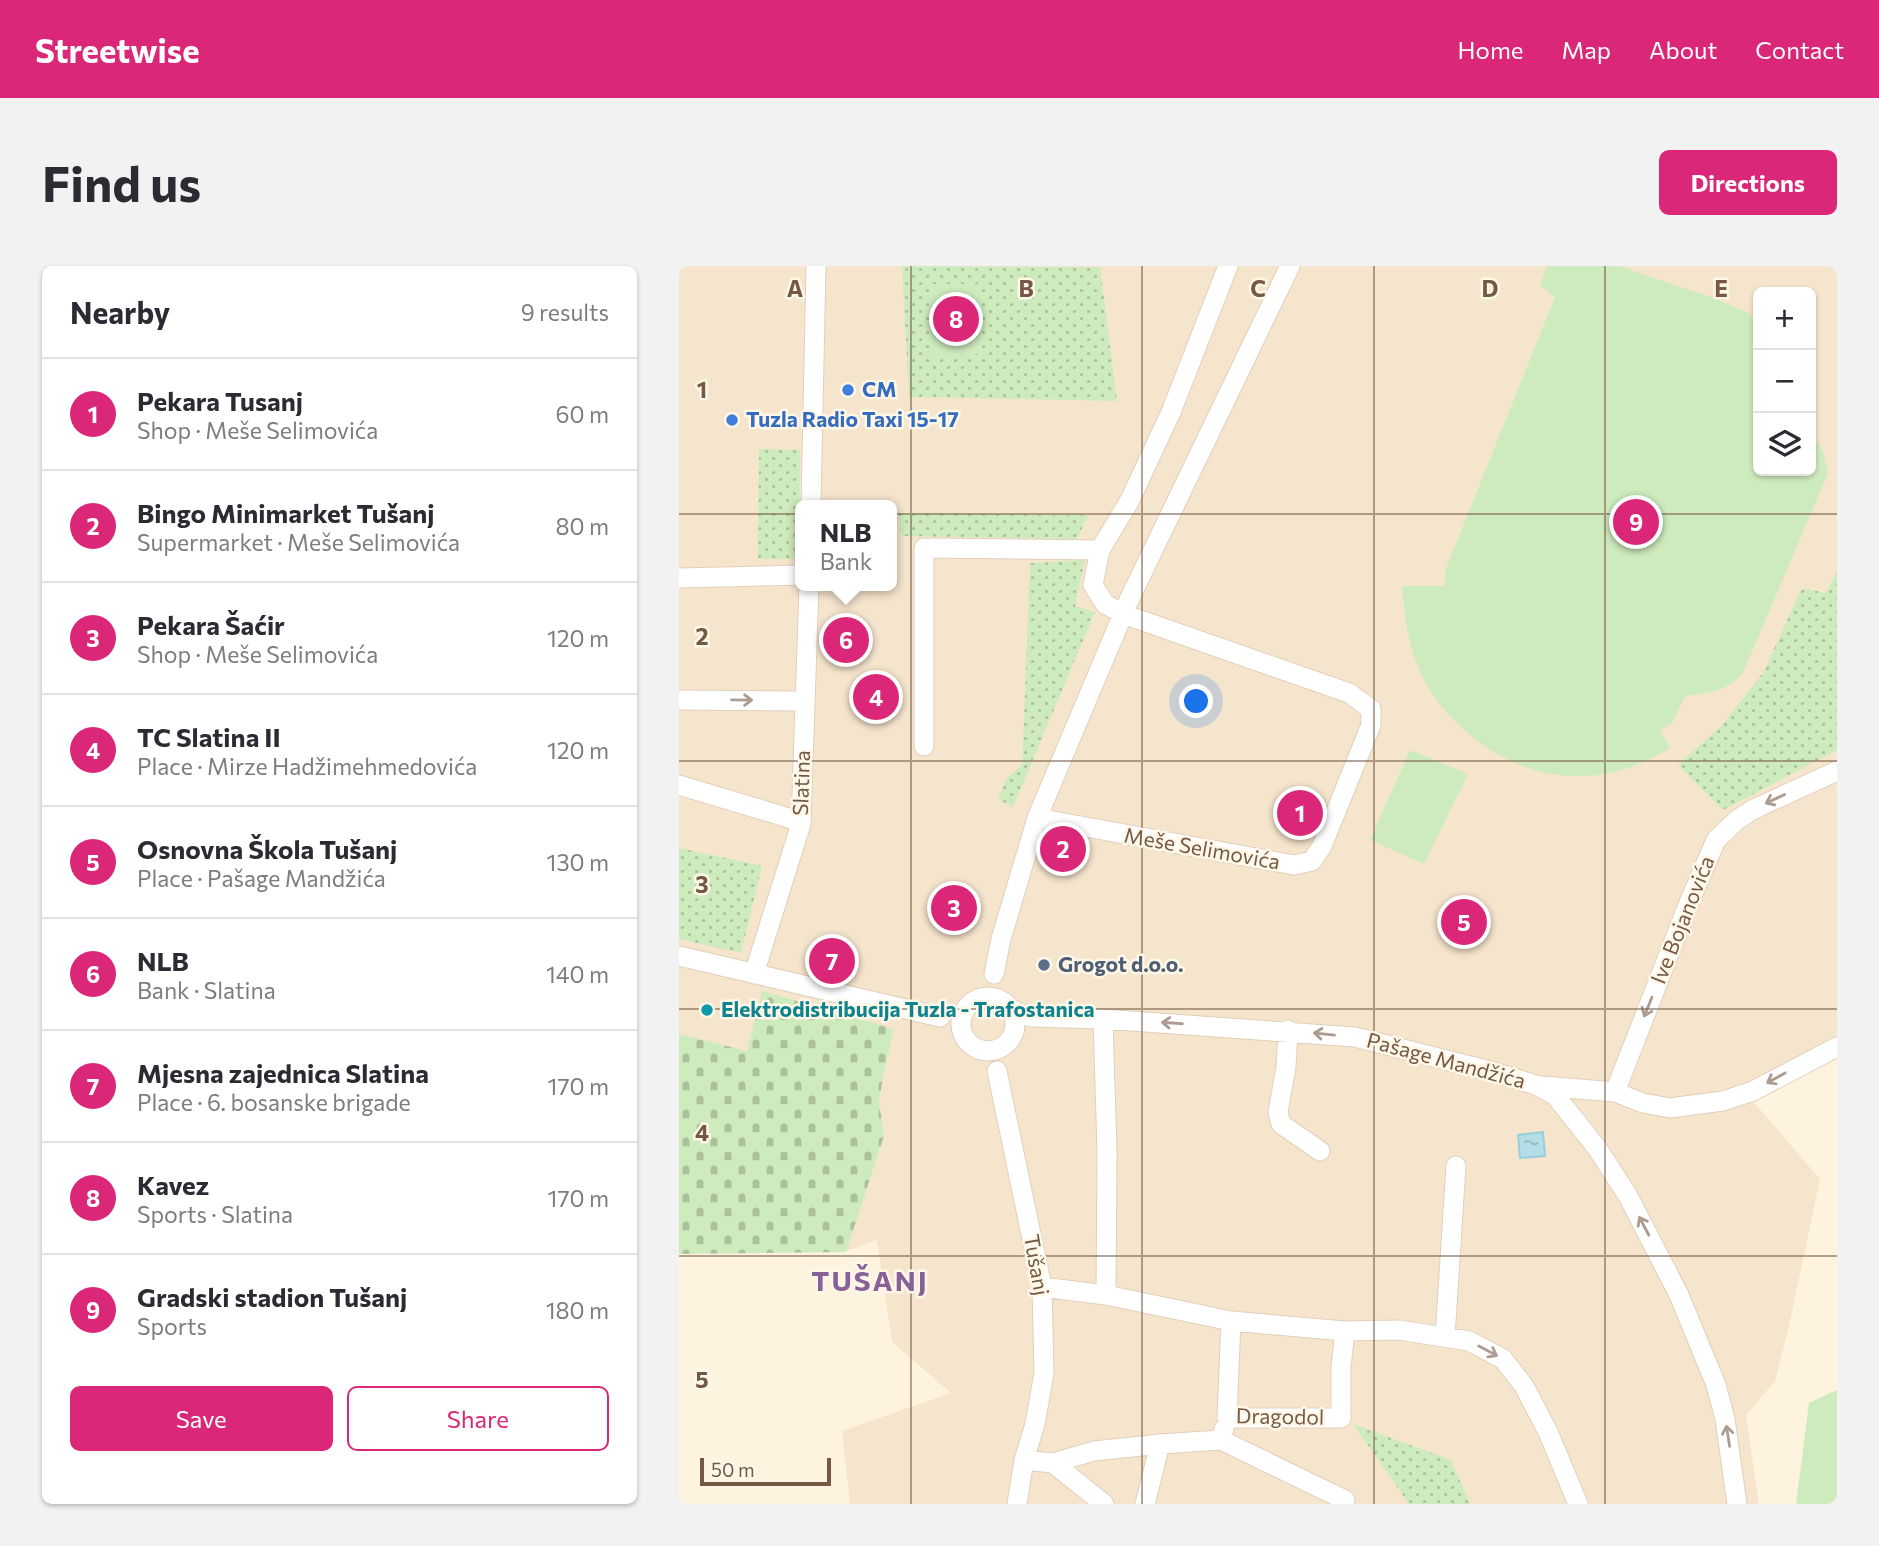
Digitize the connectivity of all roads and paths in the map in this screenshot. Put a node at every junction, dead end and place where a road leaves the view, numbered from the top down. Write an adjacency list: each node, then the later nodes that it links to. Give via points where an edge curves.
1 (816, 266): 4 (street)
2 (1290, 266): 9 (street)
3 (1226, 269): 5 (street, via 1171,412 1130,500)
4 (811, 500)
5 (1100, 550): 9 (street, via 1093,585 1105,604); 12 (street, via 924,548)
6 (795, 575): 7 (street)
7 (679, 578)
8 (809, 591): 11 (street, Slatina)
9 (1122, 614): 15 (street); 15 (street, Meše Selimovića, via 1349,694 1371,709 1371,725 1322,845 1312,862 1294,865)
10 (679, 699): 11 (street, one-way to 11)
11 (805, 701): 16 (street, Slatina)
12 (923, 746)
13 (1837, 771): 31 (street, Ive Bojanovića, one-way to 31, via 1752,810 1716,840)
14 (679, 785): 16 (street)
15 (1037, 818): 19 (street)
16 (801, 824): 18 (street, Slatina)
17 (679, 956): 18 (street)
18 (754, 974): 22 (street)
19 (994, 974): 20 (street); 21 (street)
20 (972, 1004): 21 (street, via 996,998); 22 (street); 25 (street, via 962,1016)
21 (1007, 1005): 23 (street, Pašage Mandžića, via 1032,1017); 26 (street, via 1015,1024)
22 (940, 1017): 25 (street)
23 (1103, 1018): 24 (street, Pašage Mandžića, one-way to 23); 35 (street)
24 (1288, 1030): 30 (street, Pašage Mandžića, one-way to 24, via 1362,1039); 32 (street, via 1278,1112 1281,1124)
25 (962, 1033): 28 (street)
26 (1004, 1046): 28 (street); 29 (street)
27 (1837, 1047): 31 (street, one-way to 31, via 1753,1091 1723,1101 1670,1108)
28 (980, 1050): 29 (street)
29 (997, 1070): 34 (street, Tušanj)
30 (1536, 1085): 31 (street); 49 (street, Pašage Mandžića, one-way to 30, via 1716,1385 1679,1295 1628,1196 1597,1148 1555,1095)
31 (1615, 1092)
32 (1320, 1150)
33 (1456, 1166): 38 (street)
34 (1042, 1287): 35 (street); 42 (street, Tušanj, via 1044,1373)
35 (1106, 1295): 36 (street)
36 (1231, 1321): 37 (street); 39 (street, Dragodol)
37 (1345, 1331): 38 (street, via 1399,1330); 39 (street, Dragodol, via 1341,1418)
38 (1445, 1337): 48 (street, one-way to 48, via 1469,1341 1503,1359 1524,1386)
39 (1227, 1418): 40 (street)
40 (1221, 1440): 41 (street); 44 (street)
41 (1160, 1444): 43 (street, via 1094,1451); 47 (street)
42 (1024, 1460): 43 (street); 45 (street, Tušanj)
43 (1053, 1463): 46 (street)
44 (1345, 1500)
45 (1017, 1504)
46 (1104, 1504)
47 (1145, 1504)
48 (1579, 1504)
49 (1737, 1504)

